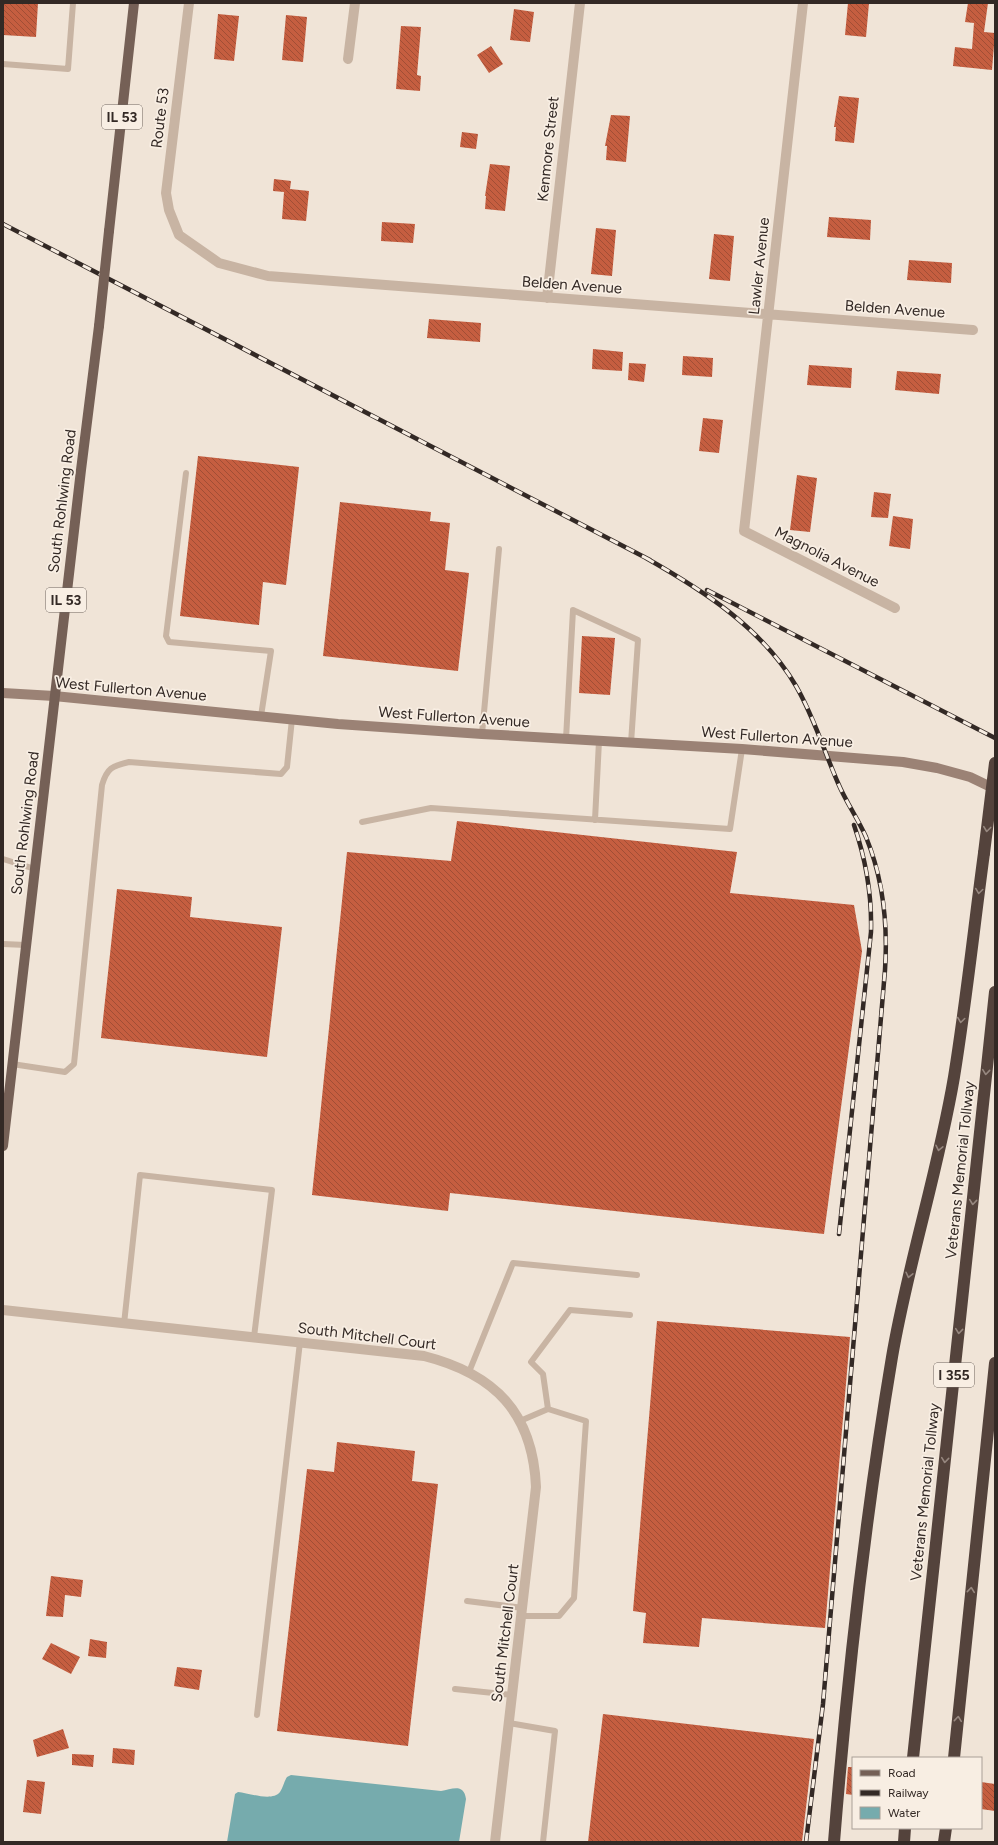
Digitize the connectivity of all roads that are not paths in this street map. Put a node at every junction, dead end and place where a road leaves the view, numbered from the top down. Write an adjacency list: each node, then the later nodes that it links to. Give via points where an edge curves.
1 (73, 3): 8 (lane, via 68,70)
2 (134, 3): 18 (main road, South Rohlwing Road / IL 53, bridge, via 110,231)
3 (189, 3): 9 (street, Route 53, via 166,193 169,210)
4 (355, 3): 7 (street)
5 (580, 3): 10 (street, Kenmore Street)
6 (803, 3): 11 (street, Lawler Avenue)
7 (348, 59)
8 (3, 64)
9 (179, 235): 10 (street, Belden Avenue, via 219,263 268,276)
10 (547, 298): 11 (street, Belden Avenue)
11 (768, 315): 12 (street, Belden Avenue); 14 (street, Lawler Avenue)
12 (973, 330)
13 (186, 473): 19 (lane, via 166,636 169,642 271,651)
14 (744, 531): 16 (street, Magnolia Avenue)
15 (499, 549): 21 (lane)
16 (895, 608)
17 (3, 693): 18 (street, West Fullerton Avenue)
18 (54, 696): 19 (street, West Fullerton Avenue); 31 (main road, South Rohlwing Road / IL 53)
19 (261, 716): 20 (street, West Fullerton Avenue)
20 (292, 719): 21 (street, West Fullerton Avenue); 35 (lane, via 287,767 281,774 129,762 114,765 106,773 102,785 74,1064 65,1072)
21 (482, 734): 22 (street, West Fullerton Avenue)
22 (566, 739): 23 (street, West Fullerton Avenue); 24 (lane, via 573,610 638,640)
23 (599, 741): 24 (street, West Fullerton Avenue); 28 (lane)
24 (631, 743): 25 (street, West Fullerton Avenue)
25 (742, 749): 27 (street, West Fullerton Avenue, via 903,762 970,777); 28 (lane, via 730,829)
26 (995, 763): 59 (highway, one-way to 59, bridge, via 954,1078 892,1355 853,1640)
27 (995, 789)
28 (595, 820): 29 (lane, via 431,808)
29 (362, 822)
30 (3, 859): 31 (lane)
31 (35, 869): 33 (main road, South Rohlwing Road / IL 53)
32 (3, 944): 33 (lane)
33 (26, 945): 35 (main road, South Rohlwing Road / IL 53)
34 (995, 992): 53 (highway, Veterans Memorial Tollway / I 355, one-way to 53)
35 (12, 1064): 36 (main road, South Rohlwing Road / IL 53)
36 (3, 1146)
37 (637, 1275): 44 (lane, via 513,1263)
38 (3, 1310): 40 (street, South Mitchell Court)
39 (630, 1315): 45 (lane, via 570,1310 531,1362 544,1374)
40 (124, 1324): 41 (street, South Mitchell Court); 41 (lane, via 140,1174 272,1190)
41 (254, 1337): 42 (street, South Mitchell Court)
42 (300, 1342): 44 (street, South Mitchell Court, via 424,1356); 51 (lane)
43 (995, 1363): 54 (highway, I 355, one-way to 43)
44 (469, 1372): 46 (street, South Mitchell Court, via 486,1382 510,1404)
45 (548, 1409): 46 (lane); 48 (lane, via 586,1421 574,1598 559,1616)
46 (520, 1421): 48 (street, South Mitchell Court, via 532,1454 536,1487)
47 (467, 1601): 48 (lane)
48 (523, 1612): 50 (street, South Mitchell Court)
49 (455, 1689): 50 (lane)
50 (512, 1695): 52 (street, South Mitchell Court)
51 (257, 1715)
52 (509, 1723): 57 (street, South Mitchell Court); 58 (lane, via 555,1731)
53 (913, 1757)
54 (954, 1757)
55 (905, 1829): 60 (highway)
56 (946, 1829): 61 (highway)
57 (495, 1842)
58 (542, 1842)
59 (834, 1842)
60 (904, 1842)
61 (944, 1842)

